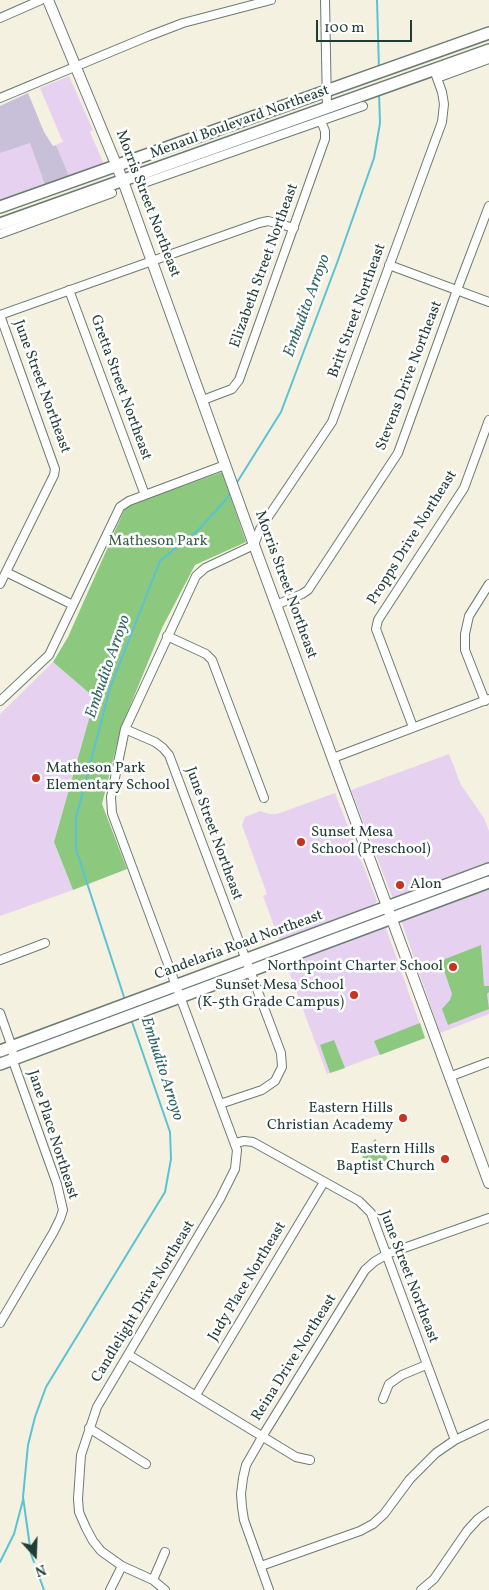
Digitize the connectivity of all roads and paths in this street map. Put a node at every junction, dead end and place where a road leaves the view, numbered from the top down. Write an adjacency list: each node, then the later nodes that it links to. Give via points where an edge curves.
1 (41, 0): 5 (street)
2 (48, 0): 9 (street, Morris Street Northeast)
3 (271, 0): 9 (street, via 183,23)
4 (325, 0): 11 (street)
5 (0, 18)
6 (489, 33): 11 (main road, Menaul Boulevard Northeast)
7 (489, 50): 10 (main road, Menaul Boulevard Northeast)
8 (489, 59): 10 (street)
9 (76, 66): 12 (street); 18 (street, Morris Street Northeast)
10 (435, 74): 13 (main road, Menaul Boulevard Northeast, via 395,84); 27 (street, Britt Street Northeast, via 444,104 442,122)
11 (327, 91): 14 (street); 16 (main road, Menaul Boulevard Northeast)
12 (0, 98)
13 (363, 100): 14 (main road, Menaul Boulevard Northeast); 15 (street)
14 (327, 108): 17 (main road, Menaul Boulevard Northeast)
15 (321, 121): 17 (street); 25 (street, Elizabeth Street Northeast, via 325,138)
16 (205, 135): 17 (street); 18 (main road, Menaul Boulevard Northeast)
17 (211, 154): 19 (main road, Menaul Boulevard Northeast); 20 (street)
18 (117, 166): 19 (street, Morris Street Northeast); 23 (main road, Menaul Boulevard Northeast)
19 (123, 181): 24 (main road, Menaul Boulevard Northeast); 26 (street, Morris Street Northeast)
20 (141, 184)
21 (112, 193): 24 (street)
22 (489, 206): 29 (street, Stevens Drive Northeast)
23 (0, 207)
24 (0, 228)
25 (294, 228): 26 (street, via 259,223); 32 (street, Elizabeth Street Northeast, via 239,380 232,389)
26 (152, 260): 28 (street); 32 (street, Morris Street Northeast)
27 (389, 266): 29 (street); 36 (street, Britt Street Northeast, via 332,422 260,529)
28 (70, 290): 31 (street); 35 (street, Gretta Street Northeast)
29 (457, 290): 30 (street); 41 (street, Stevens Drive Northeast, via 398,453 308,590)
30 (489, 302)
31 (0, 315): 37 (street, June Street Northeast, via 55,469)
32 (203, 400): 34 (street, Morris Street Northeast)
33 (489, 420): 45 (street, Propps Drive Northeast, via 464,488 378,620 376,629)
34 (225, 465): 35 (street); 36 (street, Morris Street Northeast)
35 (145, 495): 40 (street, via 120,507)
36 (254, 545): 41 (street, Morris Street Northeast); 42 (street, Candlelight Drive Northeast, via 205,568 196,576)
37 (6, 572): 38 (street); 40 (street)
38 (0, 584)
39 (489, 584): 43 (street, via 469,616 465,634 465,650)
40 (74, 605): 44 (street, via 49,655)
41 (276, 605): 47 (street, Morris Street Northeast)
42 (167, 636): 46 (street, Candlelight Drive Northeast); 48 (street, via 212,660)
43 (487, 700): 45 (street)
44 (0, 701)
45 (413, 727): 47 (street)
46 (125, 729): 55 (street, June Street Northeast, via 155,742 169,755); 57 (street, Candlelight Drive Northeast, via 111,797 112,813)
47 (333, 758): 51 (street, Morris Street Northeast)
48 (264, 798)
49 (489, 869): 51 (main road, Candelaria Road Northeast)
50 (489, 882): 52 (main road, Candelaria Road Northeast)
51 (387, 907): 52 (street, Morris Street Northeast); 55 (main road, Candelaria Road Northeast)
52 (392, 918): 56 (main road, Candelaria Road Northeast); 65 (street, Morris Street Northeast)
53 (46, 943): 54 (street)
54 (0, 960)
55 (245, 960): 56 (street, June Street Northeast); 57 (main road, Candelaria Road Northeast)
56 (250, 971): 58 (main road, Candelaria Road Northeast); 66 (street, June Street Northeast, via 281,1053 282,1067 275,1081 268,1086)
57 (176, 985): 58 (street, Candlelight Drive Northeast); 60 (main road, Candelaria Road Northeast)
58 (181, 997): 62 (main road, Candelaria Road Northeast); 66 (street, Candlelight Drive Northeast)
59 (0, 1013): 60 (street, Jane Place Northeast)
60 (12, 1047): 61 (main road, Candelaria Road Northeast); 62 (street, Jane Place Northeast)
61 (0, 1051)
62 (13, 1059): 64 (main road, Candelaria Road Northeast); 72 (street, Jane Place Northeast, via 57,1184 62,1210 53,1233)
63 (489, 1062): 65 (street)
64 (0, 1064)
65 (449, 1077): 69 (street, Morris Street Northeast)
66 (220, 1104): 67 (street, Candlelight Drive Northeast)
67 (235, 1143): 68 (street, June Street Northeast, via 253,1142); 73 (street, Candlelight Drive Northeast, via 235,1169)
68 (324, 1182): 71 (street, June Street Northeast, via 367,1207 375,1219); 75 (street, Judy Place Northeast)
69 (489, 1183)
70 (489, 1218): 71 (street, Reina Drive Northeast)
71 (387, 1254): 74 (street, June Street Northeast); 79 (street, Reina Drive Northeast, via 365,1270)
72 (0, 1323)
73 (129, 1355): 75 (street); 78 (street, Candlelight Drive Northeast, via 96,1408)
74 (426, 1364): 76 (street, via 389,1384); 80 (street, June Street Northeast)
75 (196, 1395): 79 (street)
76 (383, 1399)
77 (489, 1424): 80 (street)
78 (89, 1428): 82 (street); 85 (street, Candlelight Drive Northeast, via 81,1455 79,1512 97,1546)
79 (262, 1436): 81 (street, via 296,1457); 86 (street, Reina Drive Northeast, via 246,1465 241,1494 244,1520)
80 (455, 1440): 86 (street, via 422,1466 373,1524)
81 (310, 1460)
82 (146, 1464)
83 (489, 1511): 91 (street, via 467,1531 437,1575)
84 (166, 1552): 87 (street)
85 (122, 1566): 87 (street, Candlelight Drive Northeast); 88 (street)
86 (260, 1566): 90 (street, Reina Drive Northeast)
87 (153, 1580): 89 (street, Candlelight Drive Northeast)
88 (110, 1590)
89 (164, 1590)
90 (269, 1590)
91 (421, 1590)

